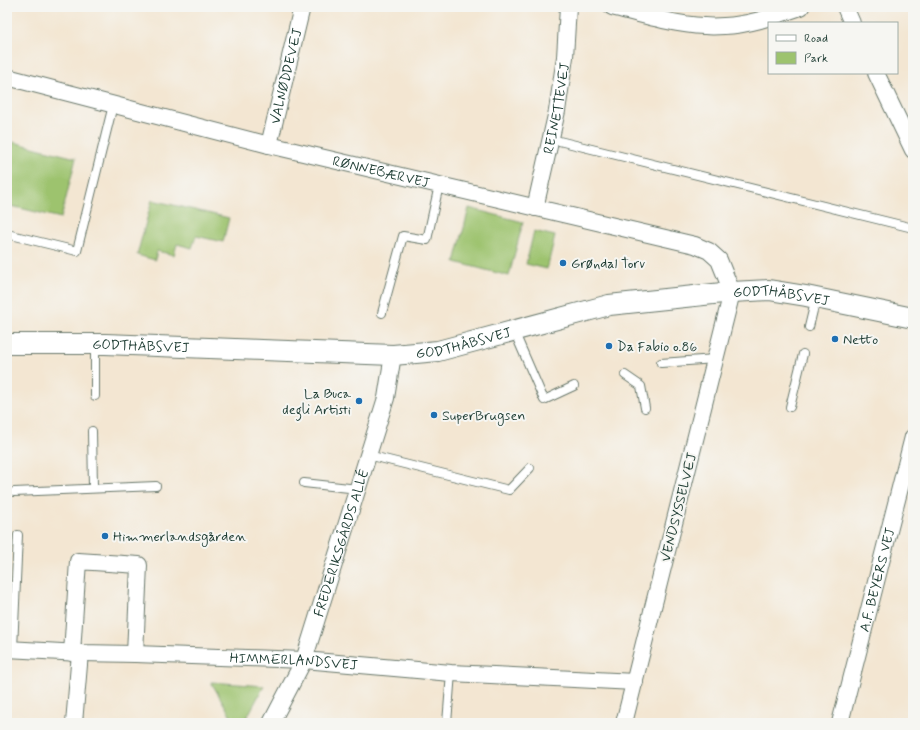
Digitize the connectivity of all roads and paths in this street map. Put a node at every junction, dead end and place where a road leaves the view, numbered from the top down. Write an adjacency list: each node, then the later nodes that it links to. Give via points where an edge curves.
1 (302, 7): 12 (street, VALNØDDEVEJ)
2 (568, 7): 11 (street, REINETTEVEJ, via 565,57)
3 (612, 7): 4 (street, via 686,25 724,26 766,19)
4 (802, 7)
5 (845, 7): 6 (street)
6 (852, 22)
7 (877, 74): 10 (street)
8 (7, 77): 9 (street, RØNNEBÆRVEJ)
9 (112, 105): 12 (street, RØNNEBÆRVEJ); 17 (lane, via 77,251)
10 (909, 132): 13 (street)
11 (551, 139): 15 (street, REINETTEVEJ); 16 (lane)
12 (269, 145): 14 (street, RØNNEBÆRVEJ)
13 (913, 150)
14 (438, 185): 15 (street, RØNNEBÆRVEJ); 20 (lane, via 427,240 403,236)
15 (535, 208): 18 (street, RØNNEBÆRVEJ, via 695,245 709,251 719,260)
16 (913, 228)
17 (7, 234)
18 (732, 292): 19 (street, GODTHÅBSVEJ, via 769,290); 23 (street, GODTHÅBSVEJ, via 608,304); 28 (street, VENDSYSSELVEJ)
19 (816, 298): 21 (street, GODTHÅBSVEJ); 22 (lane)
20 (382, 313)
21 (913, 318)
22 (809, 327)
23 (513, 330): 27 (street, GODTHÅBSVEJ, via 438,351); 31 (lane, via 544,400)
24 (7, 344): 25 (street, GODTHÅBSVEJ)
25 (95, 344): 27 (street, GODTHÅBSVEJ); 32 (lane)
26 (803, 354): 33 (lane)
27 (393, 355): 37 (street, FREDERIKSGÅRDS ALLÉ, via 386,398)
28 (715, 359): 29 (lane); 51 (street, VENDSYSSELVEJ)
29 (661, 363)
30 (625, 375): 34 (lane, via 640,386)
31 (574, 386)
32 (95, 396)
33 (790, 407)
34 (645, 408)
35 (92, 431): 42 (lane)
36 (913, 437): 38 (street, A.F. BEYERS VEJ)
37 (368, 455): 39 (lane, via 509,490); 43 (street, FREDERIKSGÅRDS ALLÉ)
38 (911, 456): 56 (street, A.F. BEYERS VEJ)
39 (530, 468)
40 (304, 483): 43 (lane)
41 (156, 486): 42 (lane)
42 (93, 487): 44 (lane)
43 (358, 489): 49 (street, FREDERIKSGÅRDS ALLÉ)
44 (14, 492)
45 (18, 535): 46 (lane)
46 (10, 649): 47 (street, HIMMERLANDSVEJ)
47 (76, 653): 48 (street, HIMMERLANDSVEJ); 48 (street, via 78,561 140,565); 52 (street)
48 (135, 654): 49 (street, HIMMERLANDSVEJ)
49 (304, 660): 50 (street, HIMMERLANDSVEJ); 53 (street, FREDERIKSGÅRDS ALLÉ)
50 (451, 673): 51 (street, HIMMERLANDSVEJ); 54 (lane)
51 (635, 682): 55 (street, VENDSYSSELVEJ)
52 (74, 723)
53 (271, 723)
54 (447, 723)
55 (624, 723)
56 (840, 723)

